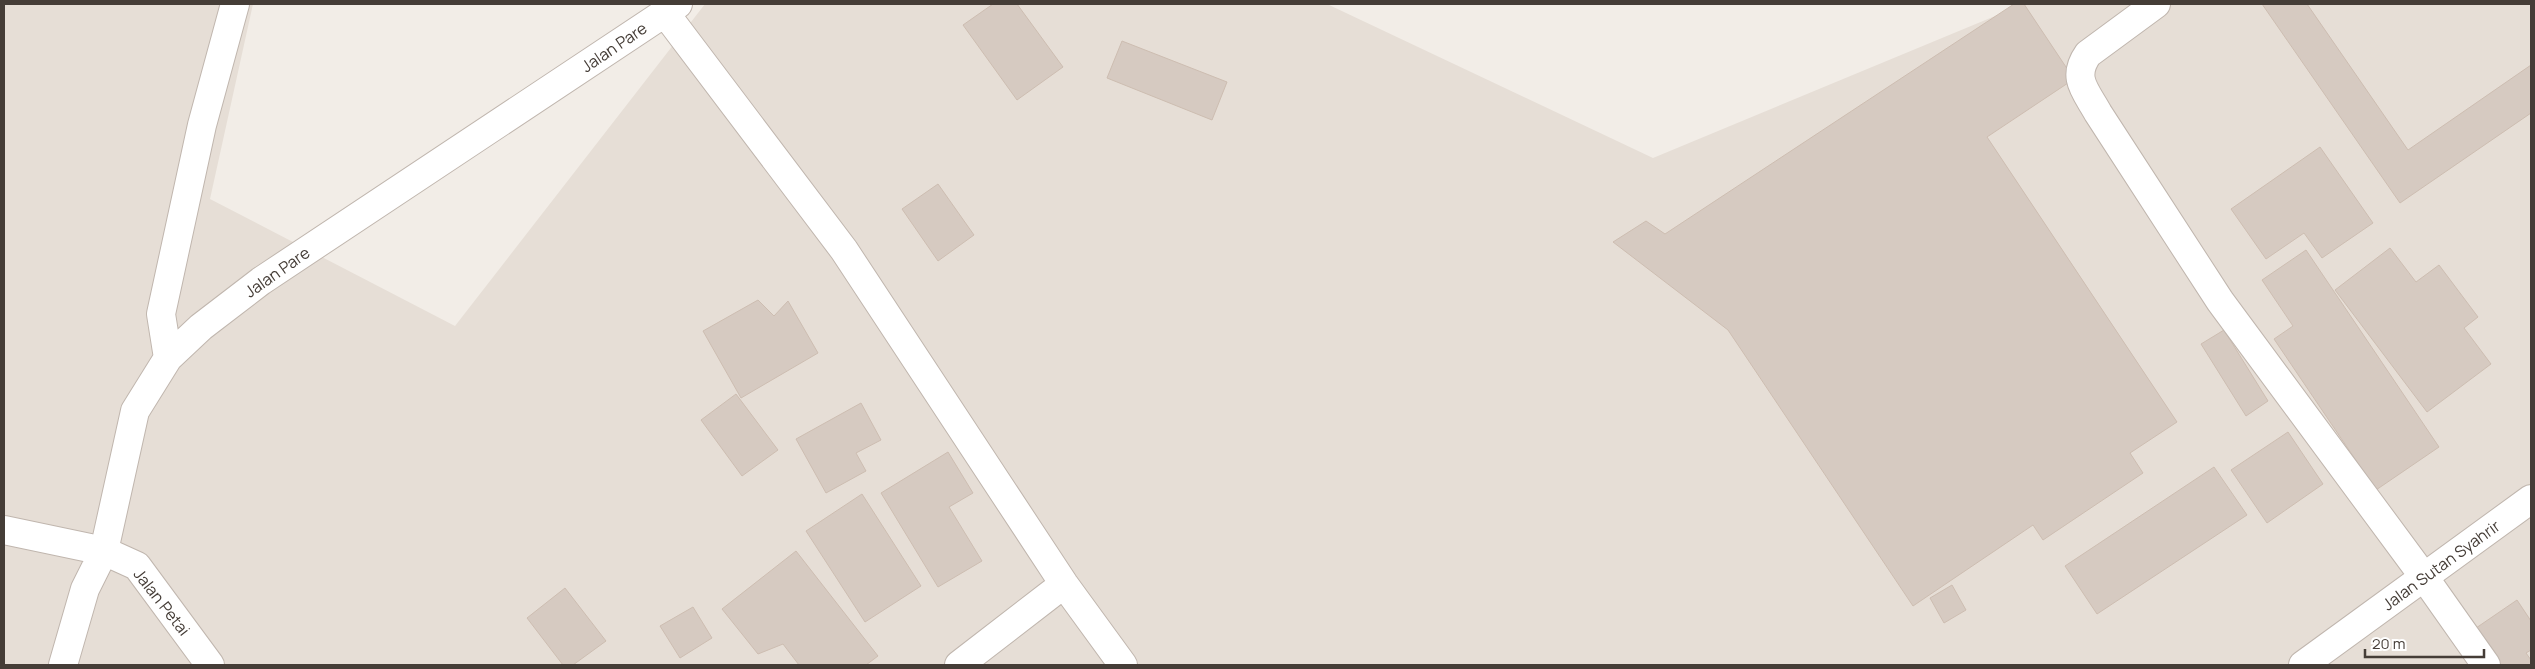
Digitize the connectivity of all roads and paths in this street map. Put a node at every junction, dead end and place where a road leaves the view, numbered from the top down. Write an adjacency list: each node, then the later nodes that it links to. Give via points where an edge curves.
1 (235, 4): 4 (street, via 202,125 161,314)
2 (2156, 4): 8 (street, via 2088,54 2080,65 2082,84 2220,300)
3 (672, 8): 4 (street, Jalan Pare, via 261,281 200,327); 9 (street, via 844,250)
4 (168, 358): 7 (street, Jalan Pare, via 135,411)
5 (2531, 500): 8 (street, Jalan Sutan Syahrir)
6 (4, 530): 7 (street, Jalan Petai)
7 (104, 551): 10 (street, Jalan Pare, via 85,589); 11 (street, Jalan Petai, via 137,566)
8 (2424, 577): 14 (street, Jalan Sutan Syahrir); 15 (street)
9 (1064, 584): 12 (street); 13 (street)
10 (63, 665)
11 (210, 665)
12 (959, 665)
13 (1123, 665)
14 (2303, 665)
15 (2486, 665)

